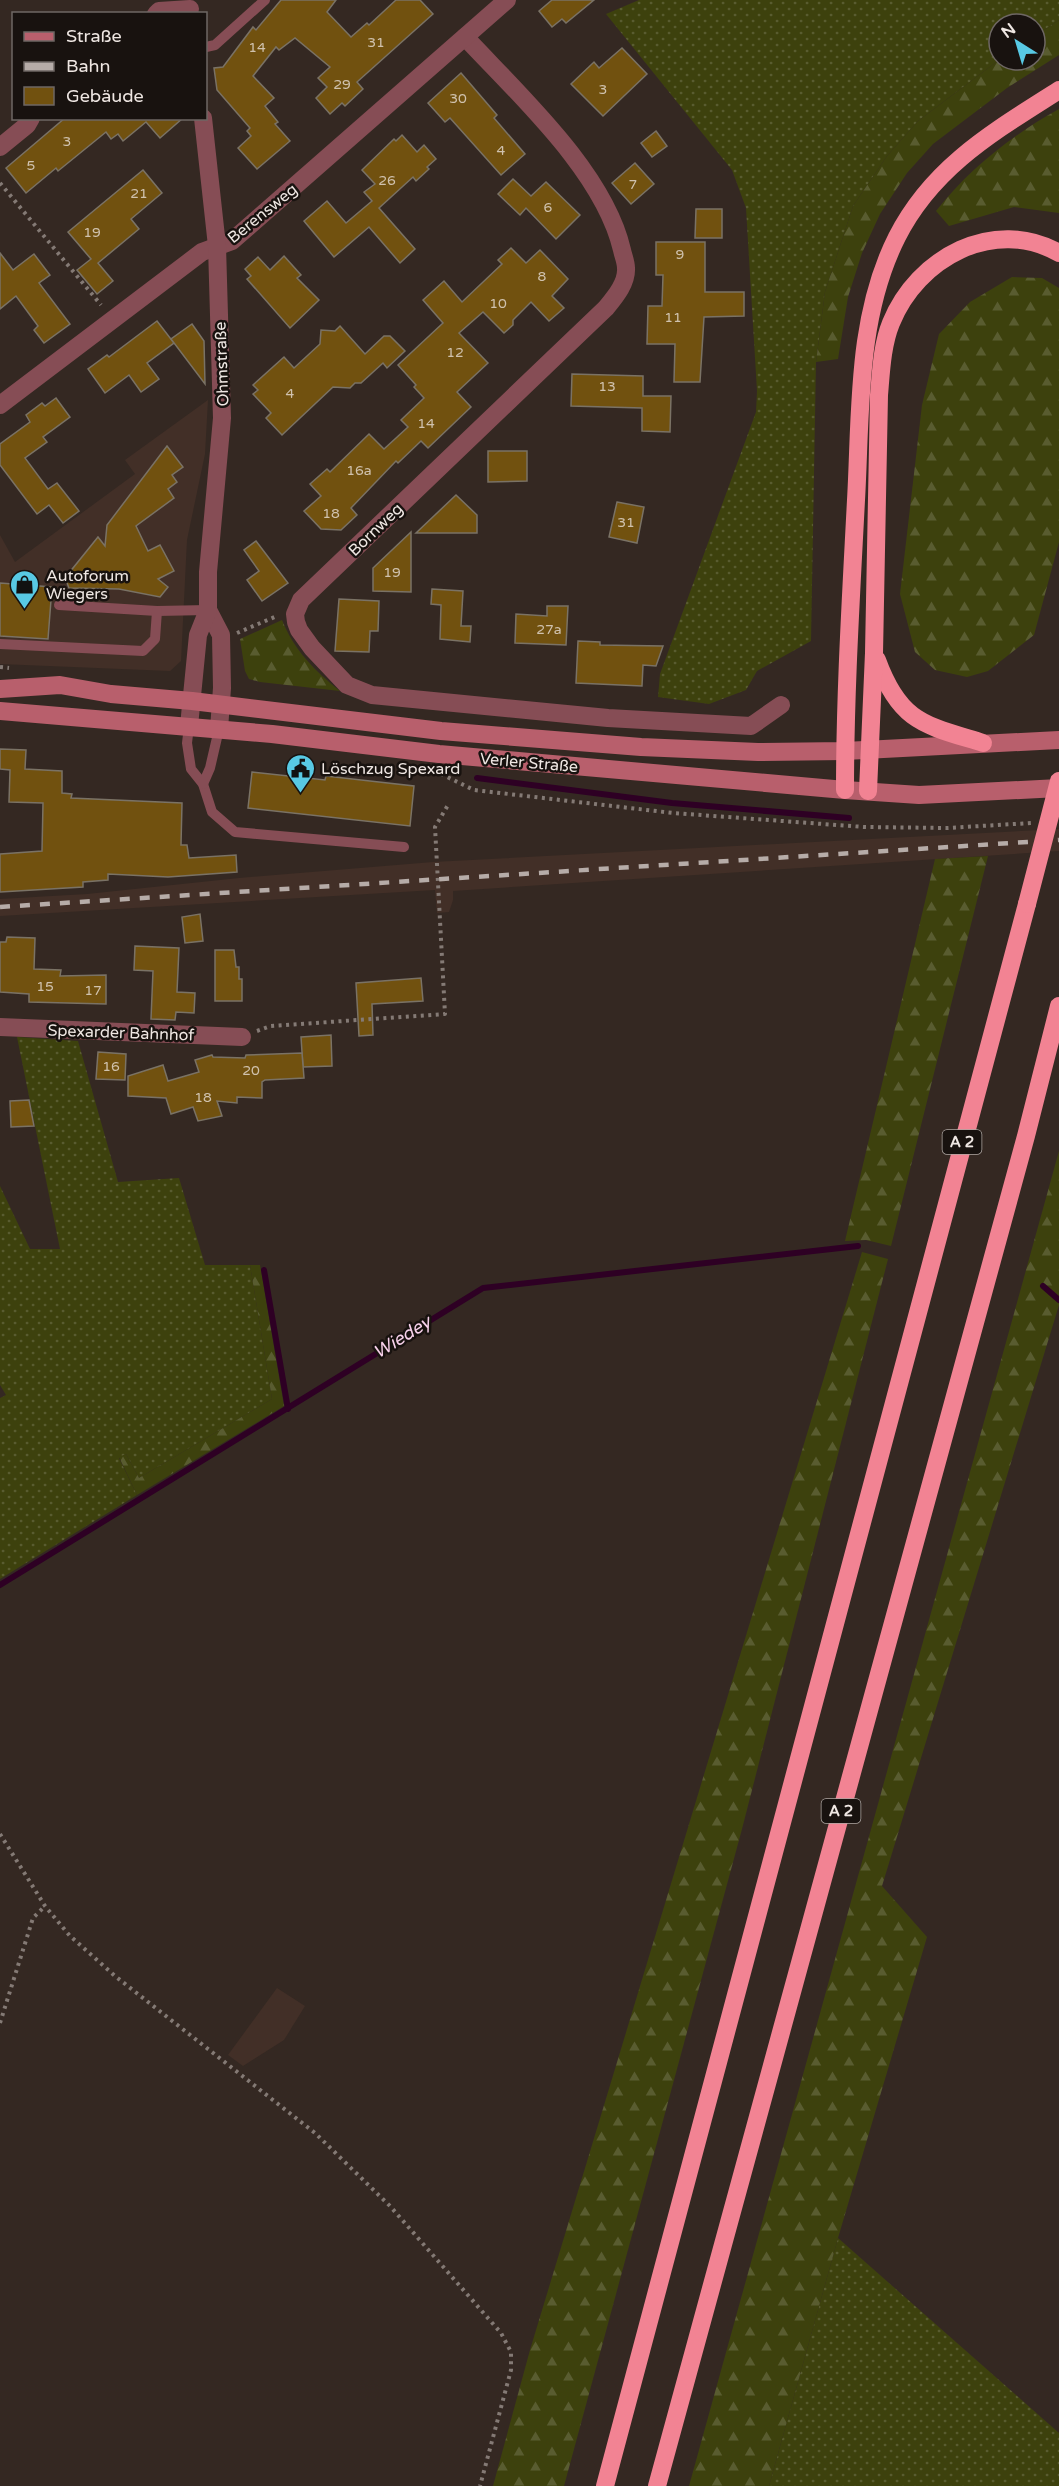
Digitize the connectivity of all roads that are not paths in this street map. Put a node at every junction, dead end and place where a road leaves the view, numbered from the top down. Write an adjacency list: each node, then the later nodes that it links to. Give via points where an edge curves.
1 (265, 0): 6 (lane, via 215,45)
2 (507, 0): 5 (street, Berensweg)
3 (190, 8): 4 (street)
4 (158, 12)
5 (465, 37): 11 (street, Berensweg, via 232,241); 22 (street, Bornweg, via 577,159 618,234 627,269 619,293 606,308 301,600 295,614 299,630 347,685 372,695 608,718 751,726)
6 (207, 47)
7 (1059, 90): 29 (highway, via 1006,122 947,169 897,237 879,280 864,343)
8 (30, 120): 10 (street)
9 (203, 120): 11 (street, Ohmstraße)
10 (0, 147)
11 (217, 246): 13 (street, Berensweg, via 202,252); 15 (street, Ohmstraße, via 222,418)
12 (1059, 253): 18 (highway, via 1032,242 1004,239 956,251 932,265 910,290 891,323 879,395)
13 (0, 405)
14 (59, 604): 16 (lane)
15 (208, 610): 16 (lane); 20 (street, Ohmstraße, via 198,634); 21 (street, Ohmstraße, via 221,635)
16 (157, 611): 17 (lane, via 155,639 143,651)
17 (0, 644)
18 (874, 653): 27 (highway, via 895,700 910,714 931,727); 28 (highway)
19 (0, 689): 20 (main road, Verler Straße, via 60,685)
20 (192, 701): 21 (main road, Verler Straße); 24 (street, Ohmstraße)
21 (221, 705): 25 (street, Ohmstraße); 29 (main road, Verler Straße, via 441,731 641,747)
22 (781, 705)
23 (0, 711): 24 (main road, Verler Straße)
24 (189, 726): 25 (main road, Verler Straße); 31 (lane, via 191,768)
25 (219, 729): 31 (lane); 33 (main road, Verler Straße, via 451,755)
26 (1059, 740): 27 (main road, Verler Straße)
27 (983, 743): 28 (main road, Verler Straße)
28 (870, 750): 29 (main road, Verler Straße); 34 (highway)
29 (845, 751): 33 (highway)
30 (1059, 782): 39 (highway, A 2, bridge)
31 (202, 784): 35 (lane, via 212,812 235,832)
32 (1059, 788): 34 (main road, Verler Straße, via 919,795)
33 (845, 790): 34 (main road, Verler Straße)
34 (868, 791)
35 (404, 848)
36 (1059, 1006): 40 (highway, A 2)
37 (0, 1027): 38 (street, Spexarder Bahnhof)
38 (242, 1036)
39 (605, 2486)
40 (657, 2486)

